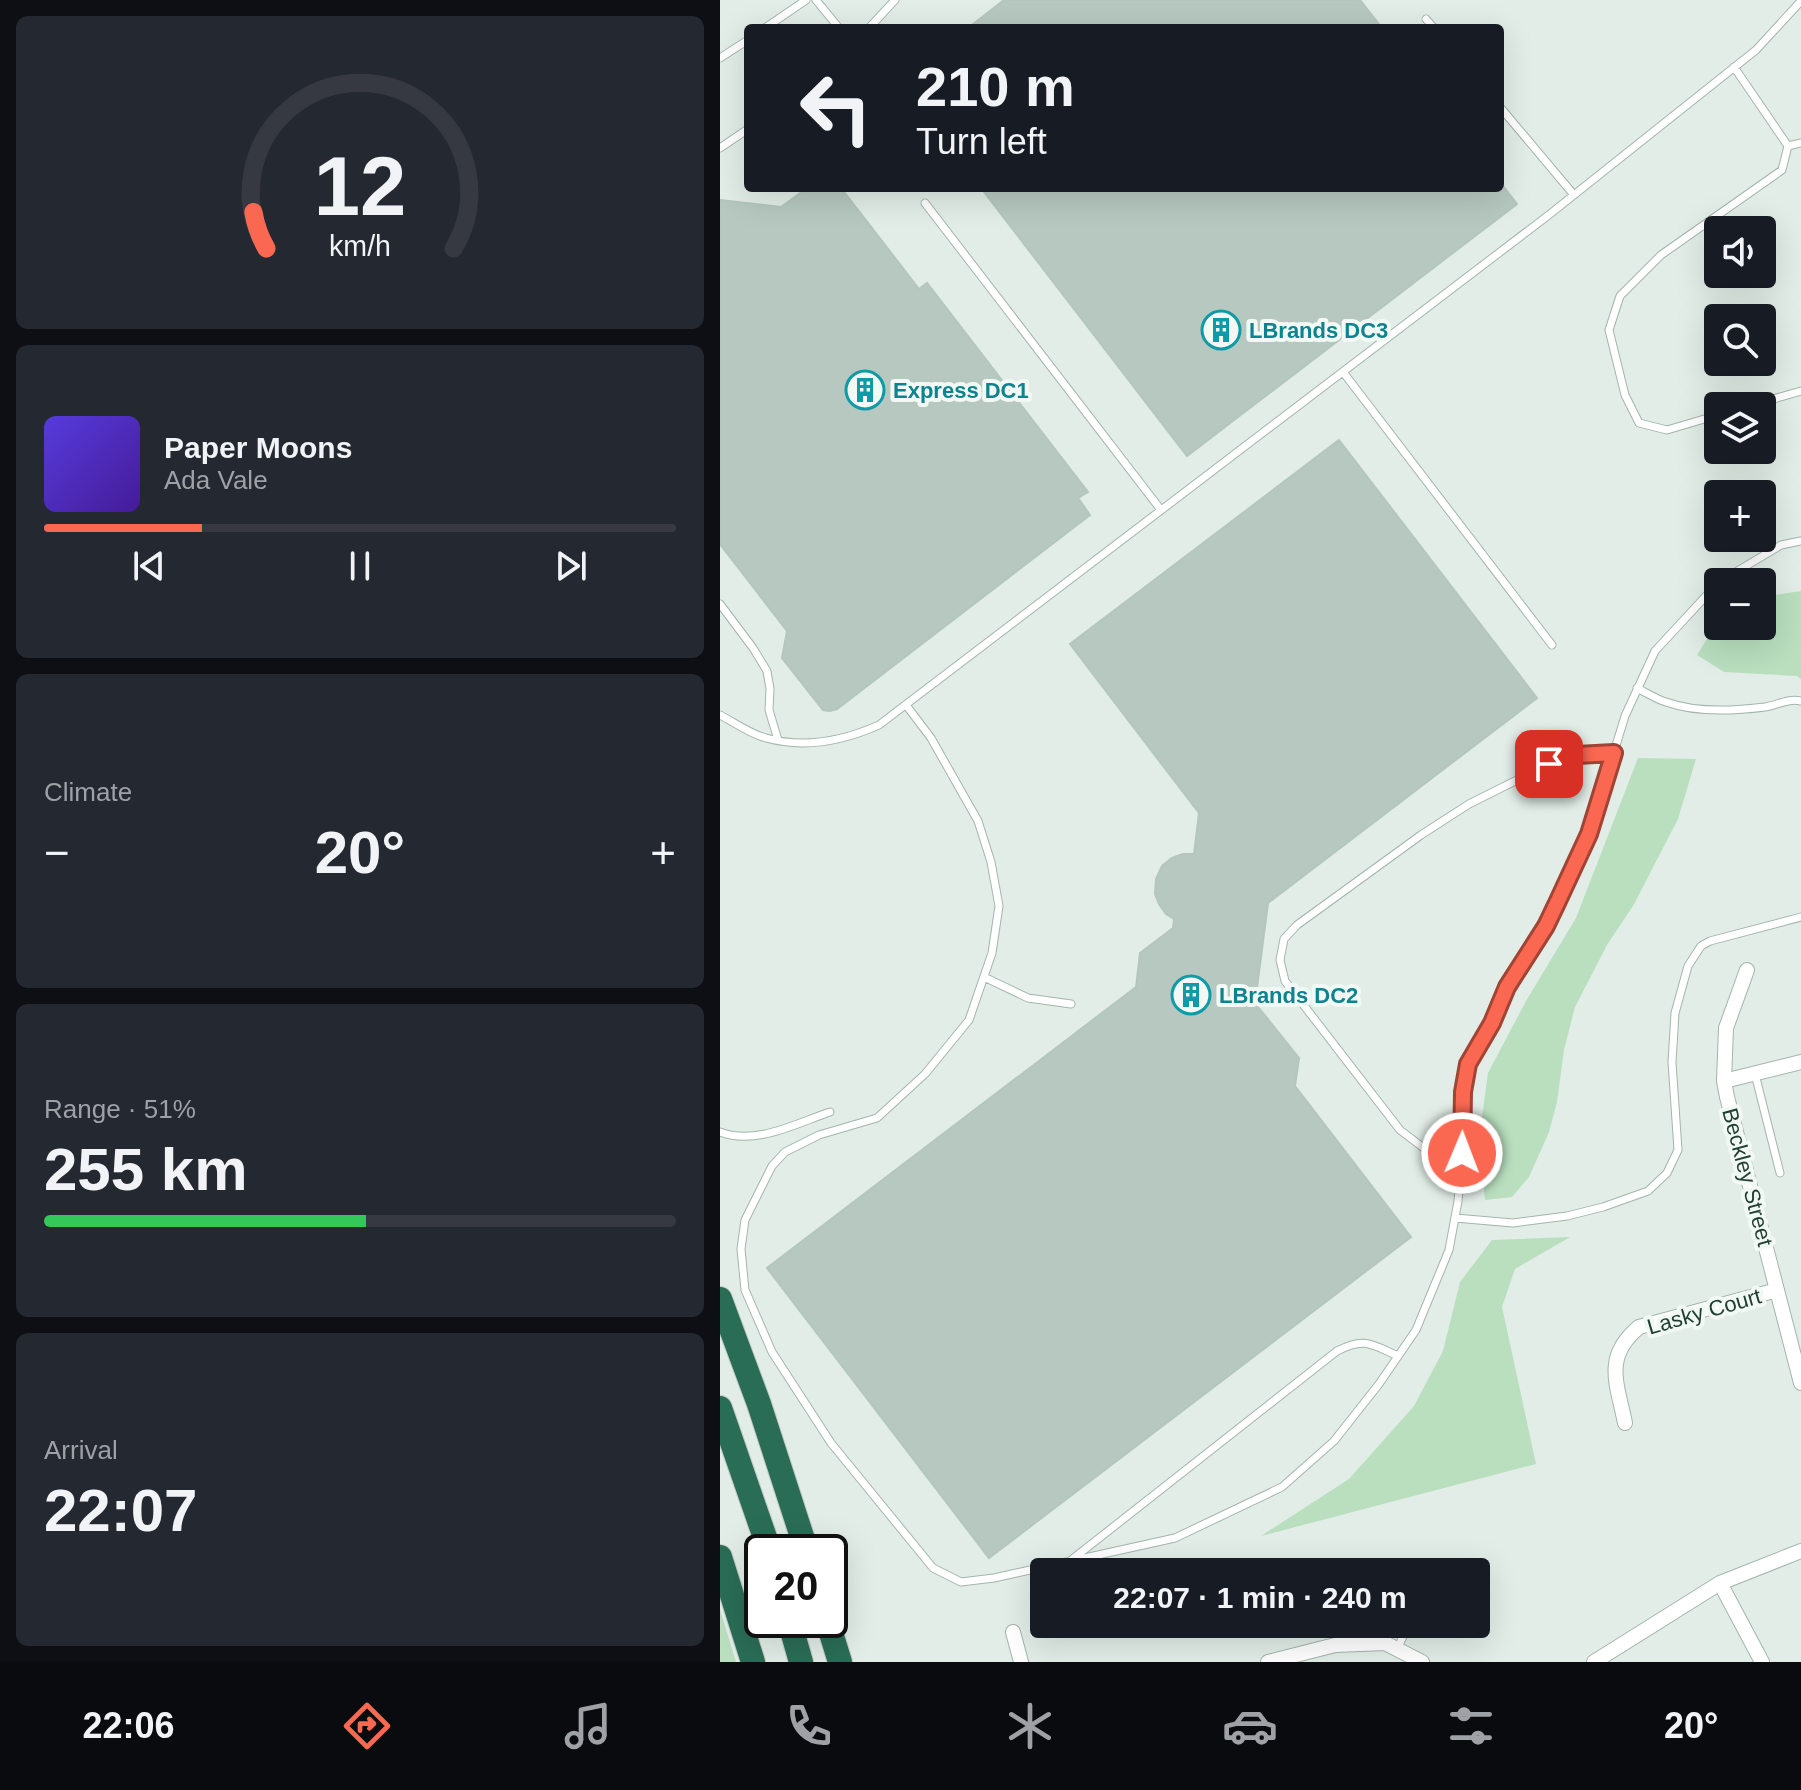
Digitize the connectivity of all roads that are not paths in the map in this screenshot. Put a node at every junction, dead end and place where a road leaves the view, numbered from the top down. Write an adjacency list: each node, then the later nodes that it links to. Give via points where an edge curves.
1 (806, 0): 6 (lane)
2 (816, 0): 7 (lane)
3 (895, 0): 8 (lane)
4 (1801, 1): 12 (lane)
5 (1426, 19): 9 (lane)
6 (771, 24)
7 (836, 24)
8 (873, 24)
9 (1430, 24)
10 (744, 43): 11 (lane)
11 (720, 58)
12 (1734, 67): 16 (lane); 18 (lane)
13 (1504, 112): 18 (lane)
14 (744, 132): 17 (lane)
15 (1801, 143): 16 (lane)
16 (1788, 146): 23 (lane, via 1782,170 1661,255 1620,296 1609,330 1625,395 1639,423 1667,430)
17 (720, 148)
18 (1574, 195): 20 (lane)
19 (925, 203): 24 (lane)
20 (1343, 372): 24 (lane); 29 (lane)
21 (1801, 391): 22 (lane)
22 (1776, 398)
23 (1704, 419)
24 (1161, 510): 32 (lane)
25 (1801, 541): 26 (lane, via 1781,545)
26 (1742, 568)
27 (1704, 597): 30 (lane, via 1655,651)
28 (720, 604): 34 (lane, via 767,671 769,710)
29 (1552, 645)
30 (1637, 688): 31 (lane, via 1690,708 1738,710); 35 (lane)
31 (1801, 701)
32 (906, 705): 34 (lane, via 854,736 812,744); 38 (lane, via 978,821 991,862 999,906)
33 (720, 715): 34 (lane)
34 (778, 740)
35 (1614, 753): 45 (lane, via 1589,834 1553,913 1468,1064); 45 (lane, via 1577,755 1549,764 1469,804 1384,861 1284,939 1280,960 1285,981 1400,1130 1433,1155)
36 (1801, 917): 47 (lane, via 1710,941 1688,966 1675,1013 1672,1062 1678,1150 1667,1173 1648,1191 1567,1216 1513,1223)
37 (1747, 970): 42 (street, Beckley Street, via 1726,1028)
38 (984, 977): 39 (lane, via 1028,998); 61 (lane, via 969,1020 925,1074 877,1118 819,1135 785,1152 772,1166 745,1220 741,1249 745,1290 772,1352 831,1443 933,1568 961,1582)
39 (1071, 1004)
40 (1801, 1062): 41 (street)
41 (1755, 1074): 42 (street); 46 (lane)
42 (1724, 1081): 48 (street, Beckley Street)
43 (830, 1112): 44 (lane, via 766,1133)
44 (720, 1132)
45 (1461, 1167): 47 (lane)
46 (1780, 1173)
47 (1455, 1218): 50 (lane, via 1449,1250 1416,1330)
48 (1777, 1290): 51 (street, Beckley Street); 54 (street, Lasky Court, via 1639,1327 1626,1338 1615,1374)
49 (720, 1299): 56 (highway)
50 (1398, 1356): 59 (lane, via 1354,1342 1337,1351); 60 (lane, via 1334,1441 1282,1487 1175,1538)
51 (1799, 1365): 52 (street, Beckley Street)
52 (1801, 1383)
53 (720, 1408): 55 (highway)
54 (1625, 1423)
55 (764, 1534)
56 (801, 1534)
57 (1801, 1551): 62 (street)
58 (720, 1557): 68 (highway)
59 (1073, 1558)
60 (1086, 1558)
61 (1030, 1570)
62 (1720, 1583): 74 (street); 75 (street)
63 (1013, 1632): 71 (street)
64 (794, 1638): 69 (highway)
65 (833, 1638): 70 (highway)
66 (1402, 1638): 67 (lane)
67 (1397, 1649): 72 (street, via 1385,1643 1335,1645); 73 (street)
68 (753, 1662)
69 (801, 1662)
70 (840, 1662)
71 (1021, 1662)
72 (1268, 1662)
73 (1422, 1662)
74 (1594, 1662)
75 (1762, 1662)

